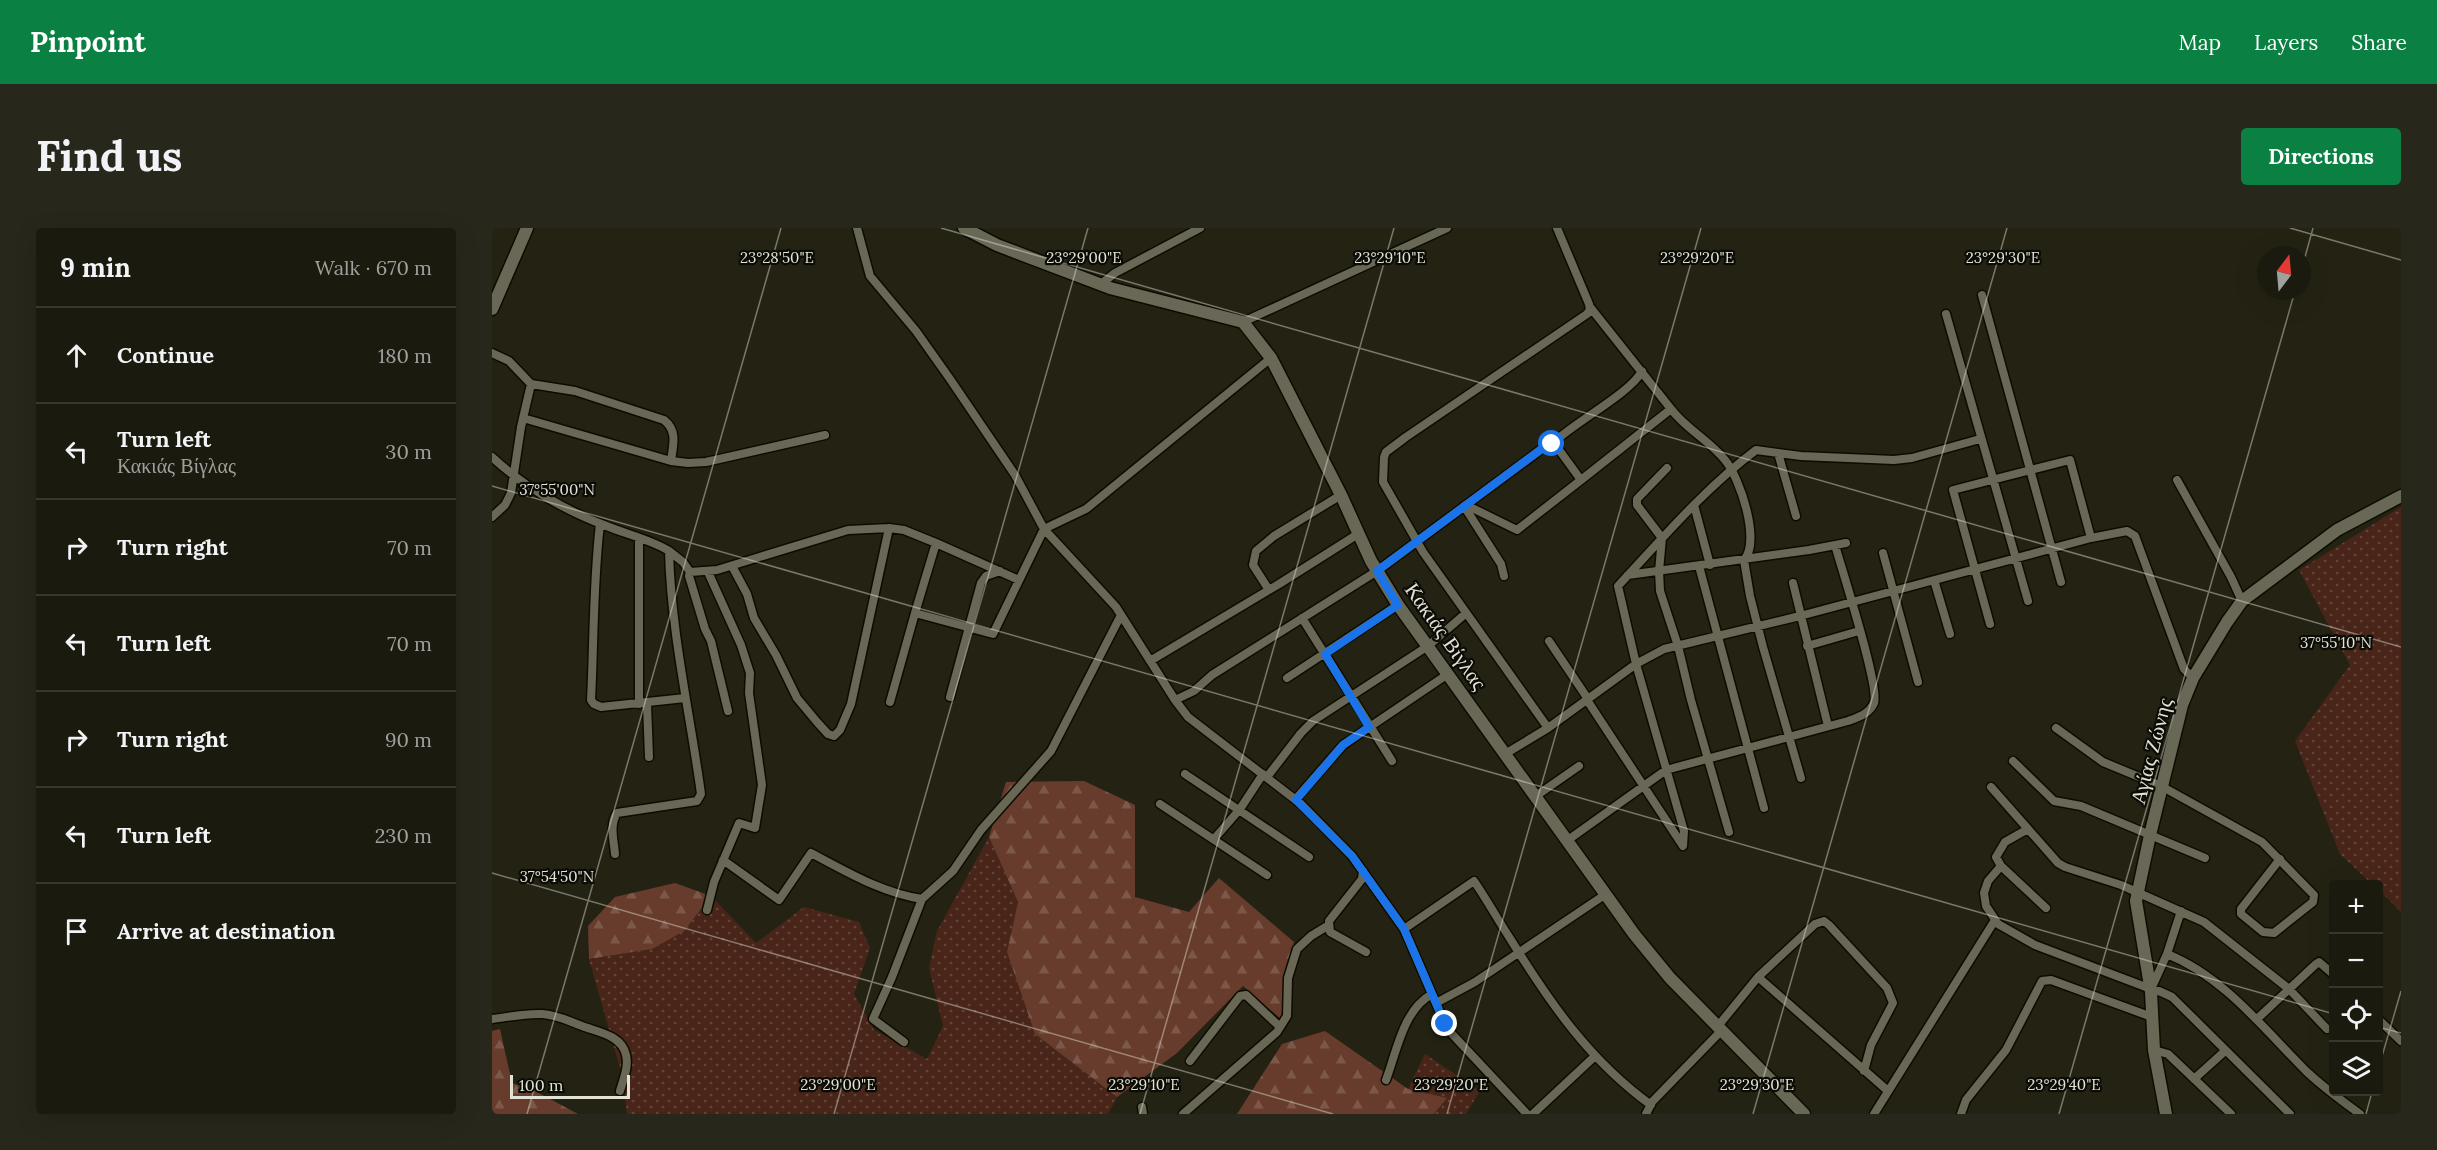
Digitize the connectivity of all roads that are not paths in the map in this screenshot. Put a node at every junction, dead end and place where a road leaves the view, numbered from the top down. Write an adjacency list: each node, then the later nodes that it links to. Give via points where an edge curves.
1 (527, 228): 10 (street)
2 (857, 228): 40 (street, via 870,276 950,379 1015,476)
3 (964, 228): 7 (street, via 997,245)
4 (1200, 228): 7 (street)
5 (1447, 228): 12 (street)
6 (1557, 228): 9 (street)
7 (1101, 284): 12 (street)
8 (1982, 295): 27 (street)
9 (1590, 307): 15 (street); 45 (street, via 1587,314 1386,452 1383,482)
10 (492, 309)
11 (1946, 314): 20 (street)
12 (1244, 322): 14 (street, Κακιάς Βίγλας)
13 (492, 354): 16 (street, via 508,361)
14 (1272, 358): 32 (street, Κακιάς Βίγλας); 40 (street, via 1086,509)
15 (1642, 370): 17 (street); 21 (street, via 1632,384)
16 (531, 384): 18 (street); 24 (street, via 575,391 663,420 674,433)
17 (1671, 409): 26 (street); 30 (street)
18 (523, 418): 24 (street); 28 (street)
19 (825, 435): 24 (street, via 706,462)
20 (1980, 439): 22 (street, via 1894,460); 29 (street)
21 (1552, 444): 30 (street); 34 (street)
22 (1778, 453): 26 (street, via 1756,450); 36 (street)
23 (492, 457): 28 (street)
24 (671, 461)
25 (1666, 468): 42 (street, via 1637,499 1637,505)
26 (1731, 469): 35 (street); 53 (street, via 1752,537)
27 (2031, 470): 29 (street); 43 (street, via 2070,460); 49 (street)
28 (513, 476): 37 (street, via 505,505); 38 (street)
29 (1993, 479): 52 (street); 57 (street, via 1953,490)
30 (1581, 480): 34 (street, via 1517,530)
31 (2176, 480): 73 (street)
32 (1341, 495): 41 (street, Κακιάς Βίγλας); 69 (street, via 1256,551 1253,565)
33 (2401, 496): 73 (street, Αγίας Ζώνης, via 2337,530)
34 (1465, 505): 45 (street); 64 (street, via 1501,564)
35 (1694, 505): 42 (street); 54 (street)
36 (1796, 516)
37 (492, 517)
38 (600, 524): 44 (street); 103 (street, via 594,580 591,700 601,707)
39 (889, 528): 46 (street); 55 (street, via 848,530); 55 (street, via 851,704 834,736 797,698 754,618)
40 (1044, 529): 65 (street); 77 (street)
41 (1358, 534): 59 (street, Κακιάς Βίγλας); 69 (street)
42 (1662, 538): 60 (street); 63 (street)
43 (2091, 538): 49 (street); 95 (street, via 2127,531 2135,536 2184,669)
44 (639, 539): 50 (street); 103 (street, via 638,626)
45 (1416, 541): 59 (street); 76 (street)
46 (936, 543): 58 (street); 75 (street)
47 (1846, 543): 48 (street)
48 (1835, 545): 53 (street); 71 (street)
49 (2053, 548): 52 (street); 67 (street)
50 (669, 551): 61 (street); 99 (street)
51 (1883, 553): 70 (street)
52 (2015, 558): 57 (street); 72 (street)
53 (1744, 560): 54 (street); 81 (street)
54 (1710, 565): 56 (street)
55 (732, 566): 62 (street)
56 (1699, 566): 60 (street); 85 (street)
57 (1973, 569): 66 (street); 80 (street)
58 (1000, 571): 65 (street); 82 (street, via 986,576 981,583)
59 (1377, 571): 74 (street, Κακιάς Βίγλας); 79 (street)
60 (1659, 571): 63 (street); 88 (street, via 1660,591)
61 (690, 572): 62 (street); 104 (street)
62 (708, 572): 138 (street, via 748,662 762,777 755,828 739,823)
63 (1628, 575): 92 (street, via 1618,586)
64 (1504, 576)
65 (1019, 579): 82 (street, via 993,634)
66 (1934, 580): 70 (street); 84 (street)
67 (2061, 582)
68 (1793, 583): 78 (street)
69 (1269, 590): 91 (street)
70 (1892, 591): 71 (street); 96 (street)
71 (1852, 600): 78 (street); 83 (street)
72 (2028, 601)
73 (2242, 601): 95 (street, Αγίας Ζώνης)
74 (1398, 605): 87 (street, Κακιάς Βίγλας); 90 (street)
75 (915, 613): 82 (street); 102 (street)
76 (1466, 614): 87 (street); 107 (street)
77 (1121, 615): 91 (street); 144 (street, via 1051,751 981,830 953,871)
78 (1800, 616): 81 (street); 89 (street)
79 (1302, 618): 90 (street); 101 (street)
80 (1990, 624)
81 (1759, 626): 85 (street); 109 (street)
82 (969, 627): 97 (street)
83 (1859, 632): 89 (street); 105 (street, via 1876,694 1873,704 1862,716)
84 (1950, 634)
85 (1718, 636): 88 (street); 110 (street)
86 (1549, 641): 100 (street)
87 (1428, 646): 93 (street, Κακιάς Βίγλας); 98 (street)
88 (1678, 646): 92 (street); 113 (street)
89 (1807, 646): 105 (street)
90 (1325, 654): 94 (street); 98 (street)
91 (1150, 661): 101 (street)
92 (1636, 664): 100 (street); 117 (street)
93 (1448, 674): 106 (street); 111 (street, Κακιάς Βίγλας)
94 (1287, 678)
95 (2193, 678): 122 (street, Αγίας Ζώνης, via 2179,714)
96 (1918, 682)
97 (950, 697)
98 (1350, 697): 106 (street); 119 (street, via 1313,721)
99 (685, 698): 103 (street); 134 (street, via 700,798 617,813 612,832)
100 (1587, 699): 107 (street); 121 (street)
101 (1175, 700): 119 (street, via 1188,717)
102 (890, 702)
103 (643, 704): 112 (street)
104 (728, 711)
105 (1828, 726): 109 (street)
106 (1369, 727): 114 (street); 125 (street, via 1343,745)
107 (1548, 728): 111 (street)
108 (2056, 728): 122 (street, via 2103,762)
109 (1789, 737): 110 (street); 120 (street)
110 (1748, 748): 113 (street); 127 (street)
111 (1505, 754): 124 (street, Κακιάς Βίγλας)
112 (649, 757)
113 (1707, 759): 117 (street); 130 (street)
114 (1392, 761)
115 (2013, 761): 131 (street, via 2054,801 2081,806)
116 (1579, 766): 124 (street)
117 (1666, 770): 121 (street); 121 (street, via 1684,831 1683,846)
118 (1185, 774): 128 (street)
119 (1265, 776): 125 (street); 128 (street)
120 (1801, 778)
121 (1645, 785): 133 (street)
122 (2161, 786): 131 (street, Αγίας Ζώνης); 137 (street, via 2262,842)
123 (1992, 787): 129 (street)
124 (1536, 796): 133 (street, Κακιάς Βίγλας)
125 (1296, 800): 140 (street)
126 (1160, 804): 132 (street)
127 (1764, 808)
128 (1240, 809): 132 (street); 135 (street)
129 (2028, 829): 139 (street, via 2006,842 1996,857); 142 (street, via 2065,867)
130 (1729, 832)
131 (2150, 835): 136 (street); 142 (street, Αγίας Ζώνης)
132 (1214, 839): 141 (street)
133 (1568, 840): 143 (street, Κακιάς Βίγλας)
134 (615, 854)
135 (1309, 857)
136 (2205, 858)
137 (2280, 859): 137 (street, via 2241,909 2241,914 2267,933 2274,933 2313,902 2314,895)
138 (723, 860): 144 (street, via 779,900 811,853 879,887); 146 (street)
139 (2001, 866): 145 (street); 148 (street, via 1988,881 1984,893 1986,906)
140 (1363, 871): 149 (street, via 1362,879); 150 (street)
141 (1267, 875)
142 (2137, 892): 147 (street); 157 (street, Αγίας Ζώνης)
143 (1606, 894): 152 (street); 165 (street, Κακιάς Βίγλας, via 1670,978)
144 (922, 898): 168 (street, via 873,1019)
145 (2046, 908)
146 (707, 910)
147 (2181, 911): 153 (street); 156 (street, via 2204,922)
148 (1995, 920): 157 (street, via 2035,945); 177 (street)
149 (1329, 925): 151 (street, via 1330,932); 164 (street, via 1297,949 1288,978 1287,1016)
150 (1404, 929): 152 (street, via 1474,881); 158 (street)
151 (1366, 952)
152 (1519, 954): 159 (street); 171 (street)
153 (2167, 954): 157 (street); 162 (street, via 2199,969)
154 (2329, 971): 156 (street, via 2319,962)
155 (1758, 978): 165 (street); 173 (street); 173 (street, via 1815,924 1824,921 1887,988 1893,1003)
156 (2289, 989): 162 (street); 166 (street)
157 (2151, 990): 160 (street, Αγίας Ζώνης); 170 (street, via 2172,997)
158 (1432, 994): 159 (street); 175 (street, via 1409,1017)
159 (1436, 1003): 180 (street, via 1452,1034)
160 (2152, 1017): 169 (street, Αγίας Ζώνης); 185 (street, via 2051,980 2042,981 2006,1050 1966,1100)
161 (492, 1019): 176 (street, via 542,1014 563,1017 608,1035 626,1053)
162 (2257, 1019): 189 (street, via 2307,1072)
163 (2383, 1023): 167 (street)
164 (1280, 1028): 172 (street, via 1246,995 1240,996); 179 (street)
165 (1720, 1028): 178 (street); 183 (street, Κακιάς Βίγλας)
166 (2327, 1029)
167 (2401, 1041)
168 (904, 1042)
169 (2154, 1050): 174 (street, via 2168,1054); 186 (street, Αγίας Ζώνης)
170 (2225, 1051): 174 (street); 188 (street)
171 (1594, 1057): 178 (street); 181 (street)
172 (1190, 1061)
173 (1864, 1071): 177 (street)
174 (2194, 1079): 187 (street)
175 (1386, 1080)
176 (620, 1091)
177 (1888, 1092): 184 (street)
178 (1651, 1105): 182 (street)
179 (1183, 1114)
180 (1527, 1114)
181 (1533, 1114)
182 (1646, 1114)
183 (1804, 1114)
184 (1874, 1114)
185 (1961, 1114)
186 (2166, 1114)
187 (2232, 1114)
188 (2290, 1114)
189 (2360, 1114)

